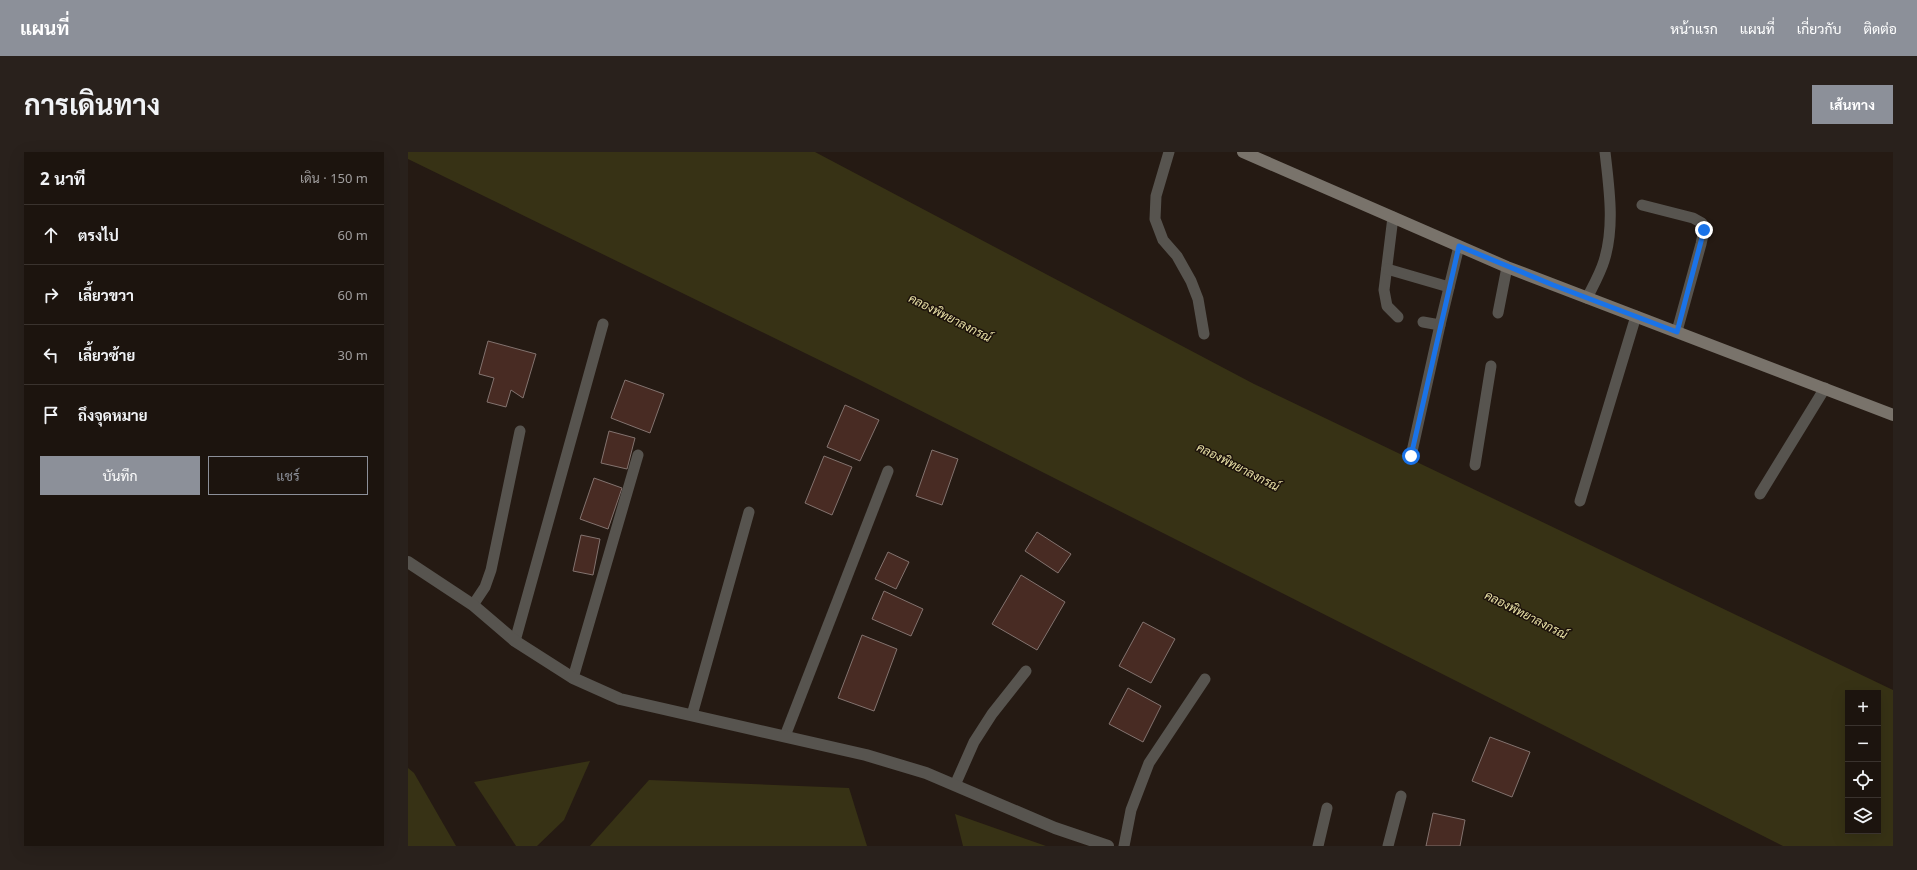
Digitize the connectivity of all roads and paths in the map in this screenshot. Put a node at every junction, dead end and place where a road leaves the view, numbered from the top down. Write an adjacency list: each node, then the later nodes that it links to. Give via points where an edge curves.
1 (1169, 152): 18 (lane, via 1156,196 1155,219 1162,240 1177,256 1198,299)
2 (1243, 152): 5 (street)
3 (1605, 152): 10 (lane, via 1610,192 1610,235 1604,262)
4 (1642, 205): 17 (lane, via 1693,218 1702,223 1704,230)
5 (1393, 217): 6 (street); 8 (lane)
6 (1459, 246): 7 (street); 9 (lane)
7 (1507, 266): 10 (street); 11 (lane)
8 (1386, 269): 9 (lane); 13 (lane, via 1384,290 1387,306)
9 (1449, 287): 16 (lane)
10 (1587, 298): 12 (street)
11 (1498, 313)
12 (1636, 316): 17 (street); 28 (lane)
13 (1398, 317)
14 (1423, 322): 16 (lane)
15 (603, 324): 32 (lane)
16 (1440, 325): 24 (lane)
17 (1677, 332): 20 (street)
18 (1204, 334)
19 (1491, 366): 25 (lane)
20 (1825, 388): 21 (street); 27 (lane)
21 (1893, 415)
22 (520, 431): 31 (lane, via 491,570 485,587)
23 (638, 455): 34 (lane)
24 (1411, 456)
25 (1475, 465)
26 (888, 471): 37 (lane)
27 (1760, 494)
28 (1580, 501)
29 (749, 512): 36 (lane)
30 (408, 562): 31 (street)
31 (473, 605): 32 (street)
32 (515, 641): 34 (street)
33 (1026, 671): 38 (lane, via 992,714 974,742)
34 (573, 678): 36 (street, via 620,699)
35 (1204, 680): 42 (lane, via 1149,763 1131,810)
36 (692, 715): 37 (street)
37 (785, 736): 38 (street, via 919,770)
38 (955, 785): 41 (street, via 1056,828)
39 (1401, 796): 44 (lane)
40 (1327, 808): 43 (lane)
41 (1108, 846)
42 (1124, 846)
43 (1318, 846)
44 (1388, 846)

